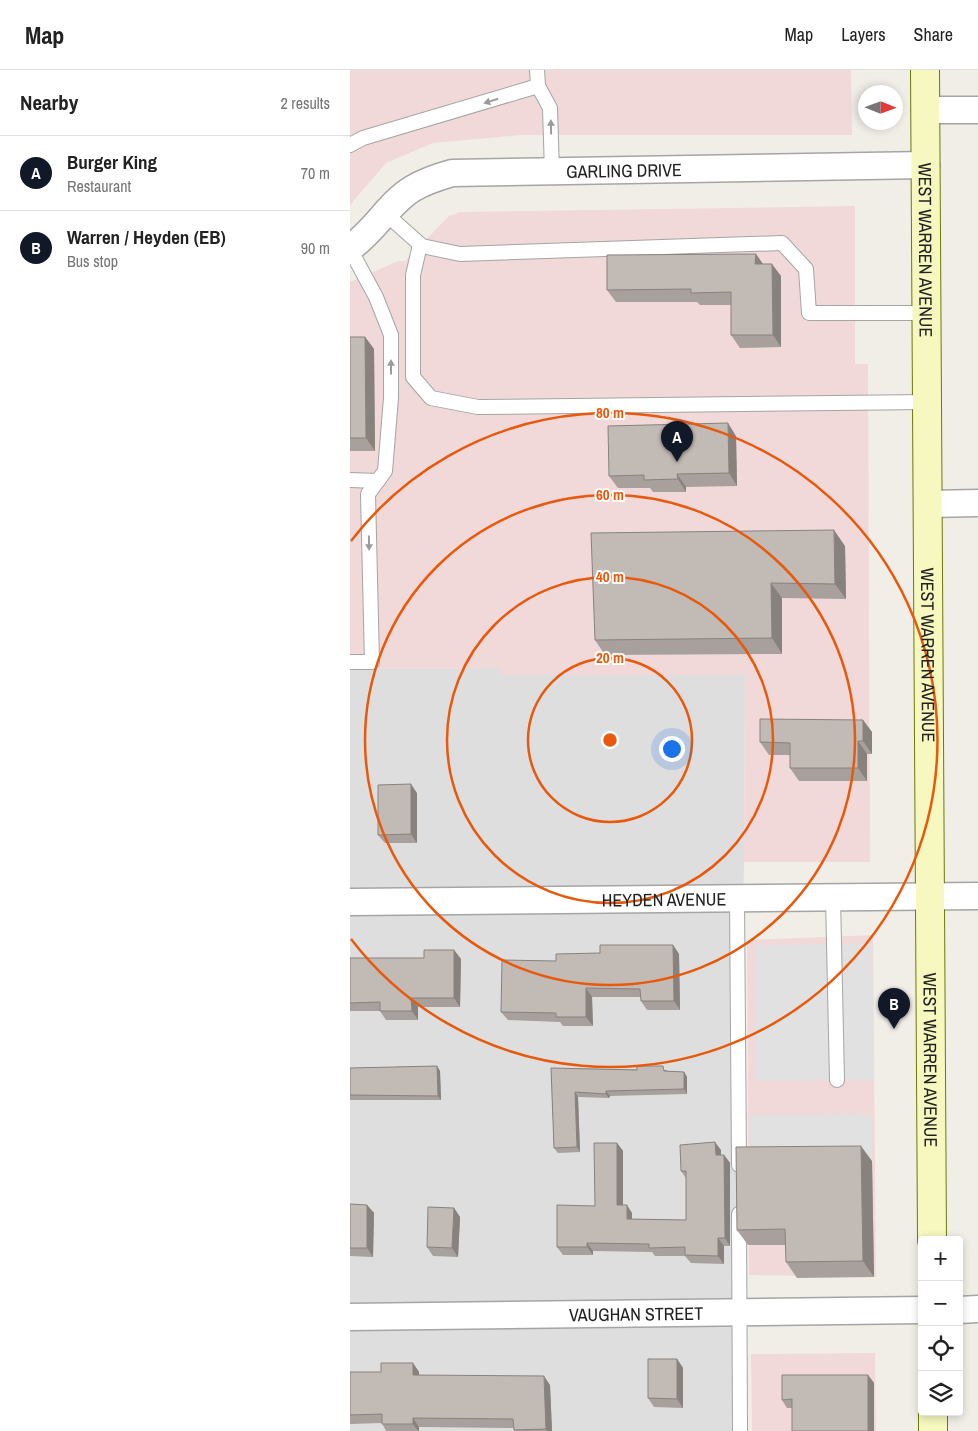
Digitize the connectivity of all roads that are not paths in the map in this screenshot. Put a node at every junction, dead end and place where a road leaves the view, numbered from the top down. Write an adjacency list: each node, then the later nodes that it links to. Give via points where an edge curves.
1 (537, 70): 3 (lane)
2 (926, 70): 4 (main road, WEST WARREN AVENUE)
3 (538, 86): 6 (lane, one-way to 6, via 363,138); 8 (lane, one-way to 3, via 550,108)
4 (925, 110): 5 (street); 7 (main road, WEST WARREN AVENUE)
5 (978, 110)
6 (350, 145)
7 (926, 165): 8 (street, GARLING DRIVE); 12 (main road, WEST WARREN AVENUE)
8 (552, 172): 9 (street, GARLING DRIVE, via 452,173 411,189)
9 (386, 214): 10 (lane); 11 (street, GARLING DRIVE)
10 (420, 244): 12 (lane, via 460,254 782,243 806,269 809,313); 13 (lane, via 413,275 413,377 431,398 478,407 558,408)
11 (350, 248): 15 (lane, one-way to 11, via 385,471 391,398 391,335 372,288)
12 (927, 313): 13 (main road, WEST WARREN AVENUE)
13 (928, 402): 17 (main road, WEST WARREN AVENUE)
14 (350, 480): 15 (lane)
15 (378, 481): 18 (lane, one-way to 18, via 368,494 372,662)
16 (978, 503): 17 (street)
17 (929, 504): 19 (main road, WEST WARREN AVENUE)
18 (350, 662)
19 (931, 896): 20 (street, HEYDEN AVENUE); 21 (street, HEYDEN AVENUE); 27 (main road, WEST WARREN AVENUE)
20 (978, 896)
21 (833, 897): 22 (street, HEYDEN AVENUE); 24 (lane)
22 (737, 898): 23 (street, HEYDEN AVENUE); 25 (lane)
23 (350, 902)
24 (837, 1080)
25 (739, 1183)
26 (739, 1202): 31 (lane)
27 (932, 1236)
28 (978, 1309): 30 (street)
29 (918, 1310): 31 (street, VAUGHAN STREET)
30 (963, 1310)
31 (740, 1312): 32 (street, VAUGHAN STREET); 34 (lane)
32 (350, 1317)
33 (933, 1416): 35 (main road)
34 (740, 1431)
35 (933, 1431)

